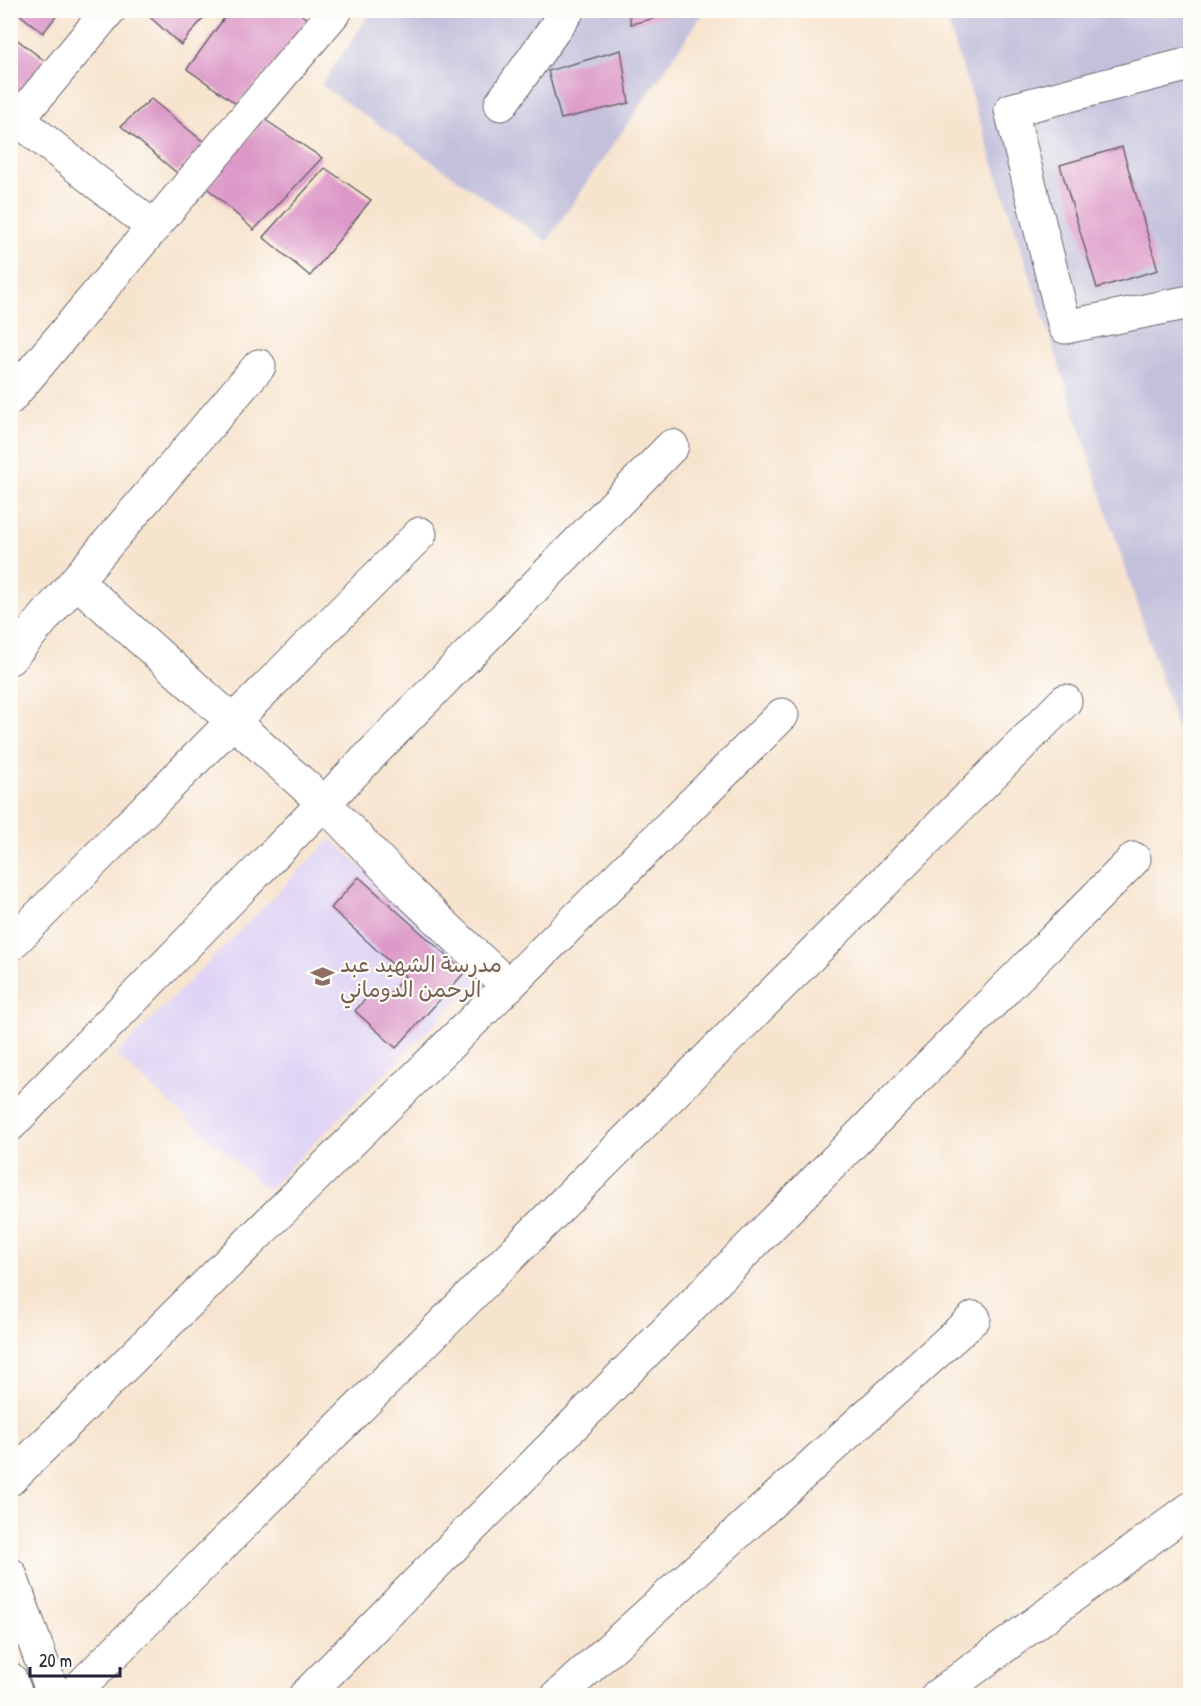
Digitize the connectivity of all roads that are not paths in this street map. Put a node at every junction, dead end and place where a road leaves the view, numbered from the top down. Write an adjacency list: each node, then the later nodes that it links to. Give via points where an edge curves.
1 (109, 10): 6 (street)
2 (336, 10): 7 (street)
3 (568, 10): 5 (street)
4 (1191, 64): 8 (street, via 1011,110 1065,327)
5 (501, 104)
6 (13, 120): 7 (street)
7 (154, 228): 10 (street)
8 (1191, 302)
9 (259, 366): 13 (street)
10 (10, 398)
11 (672, 446): 18 (street)
12 (420, 534): 17 (street)
13 (76, 581): 14 (street); 17 (street)
14 (10, 658)
15 (1065, 700): 30 (street)
16 (782, 716): 21 (street)
17 (233, 721): 18 (street); 20 (street)
18 (324, 803): 21 (street, via 411,894); 22 (street)
19 (1134, 859): 31 (street)
20 (10, 945)
21 (508, 986): 24 (street)
22 (10, 1125)
23 (974, 1318): 32 (street)
24 (10, 1479)
25 (1191, 1509): 33 (street)
26 (10, 1575): 29 (street)
27 (10, 1679): 28 (street)
28 (17, 1695)
29 (54, 1695)
30 (71, 1695)
31 (305, 1695)
32 (558, 1695)
33 (937, 1695)

